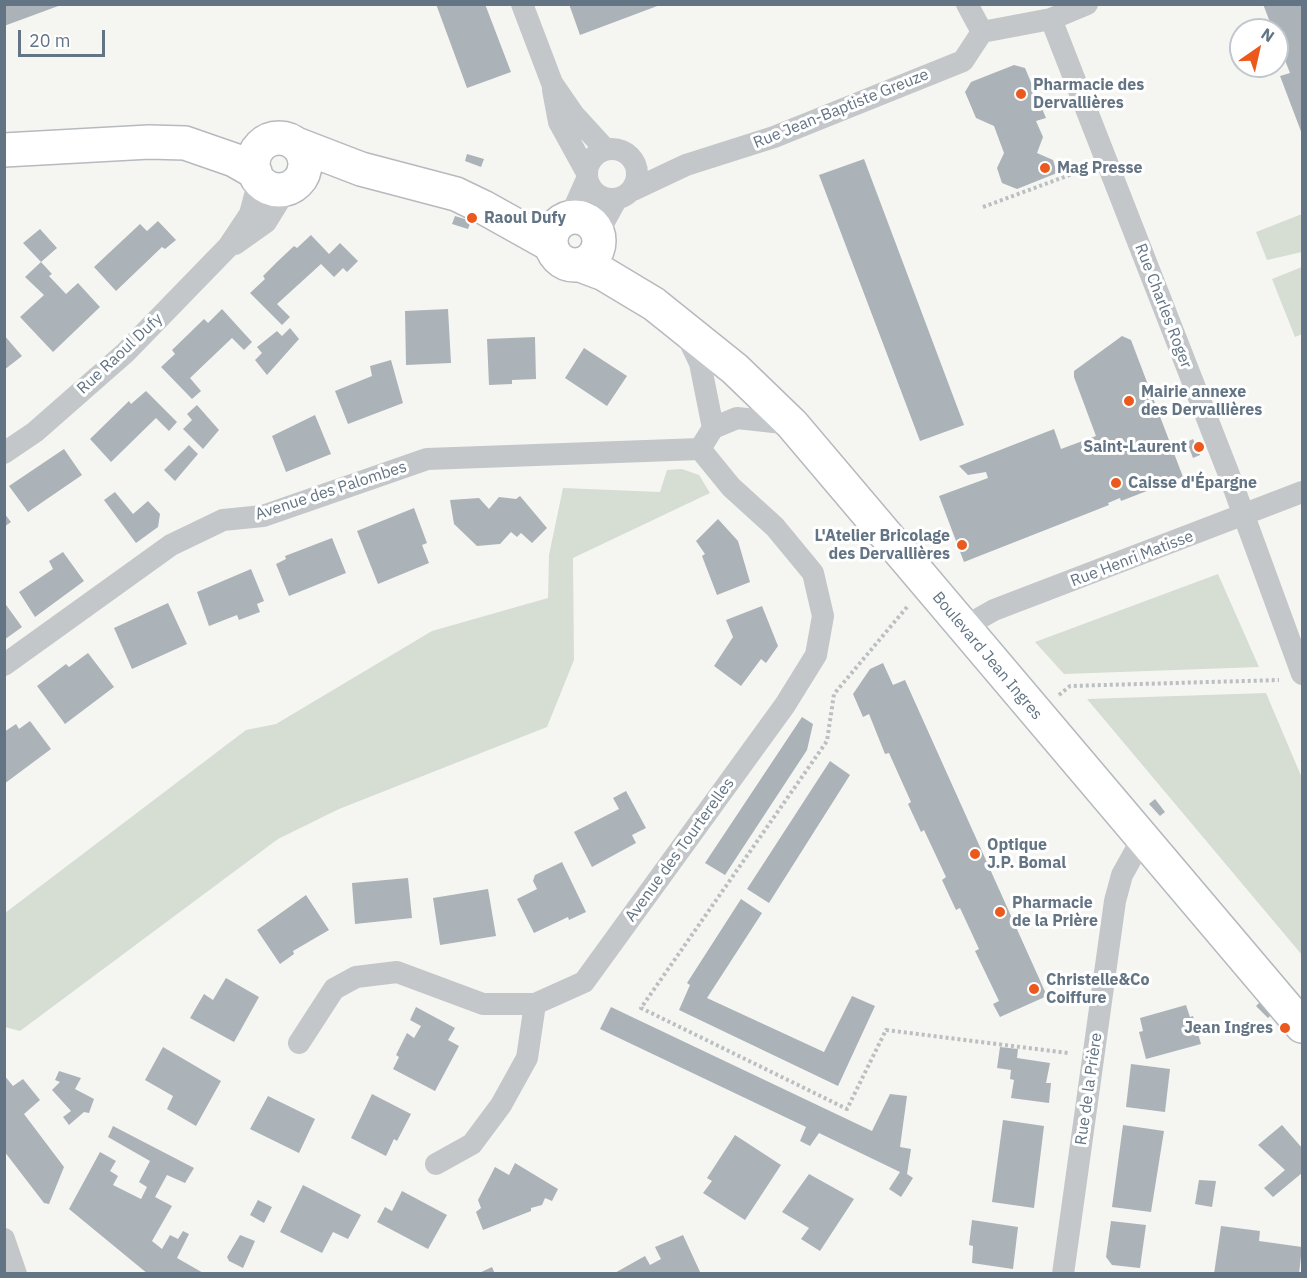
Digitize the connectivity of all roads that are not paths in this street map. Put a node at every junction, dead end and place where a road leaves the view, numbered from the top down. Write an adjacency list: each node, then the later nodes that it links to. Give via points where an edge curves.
1 (522, 4): 6 (street)
2 (967, 4): 5 (street)
3 (1087, 4): 4 (street)
4 (1051, 19): 5 (street); 22 (street, Rue Charles Roger)
5 (982, 32): 10 (street, Rue Jean-Baptiste Greuze, via 963,61 774,138)
6 (552, 83): 8 (street); 12 (street, via 559,122)
7 (4, 150): 11 (main road, via 185,143 211,136 240,136)
8 (606, 150): 9 (street, via 622,151); 12 (street, via 591,161)
9 (634, 161): 10 (street, Rue Jean-Baptiste Greuze); 13 (street, via 638,176)
10 (686, 165): 13 (street, Rue Jean-Baptiste Greuze)
11 (276, 168): 14 (main road, via 362,169); 20 (street, Rue Raoul Dufy, via 228,247 125,353 35,432)
12 (587, 176): 13 (street, via 598,195); 14 (street)
13 (625, 195): 15 (street)
14 (561, 227): 15 (main road, via 584,218); 15 (main road, via 560,260 571,265)
15 (592, 247): 16 (main road, Boulevard Jean Ingres, via 604,274)
16 (682, 326): 17 (main road, Boulevard Jean Ingres, via 735,369); 18 (street, via 700,363)
17 (792, 424): 18 (street, via 737,418); 23 (main road, Boulevard Jean Ingres)
18 (713, 428): 19 (street)
19 (700, 449): 24 (street, Avenue des Palombes, via 428,459 263,516 224,520 171,545); 27 (street, Avenue des Tourterelles, via 813,573 823,616 816,656 785,705 584,982)
20 (4, 453)
21 (1302, 492): 22 (street, Rue Henri Matisse)
22 (1242, 516): 23 (street, Rue Henri Matisse, via 994,610); 25 (street, Rue Charles Roger)
23 (964, 627): 26 (main road, Boulevard Jean Ingres)
24 (4, 665)
25 (1297, 677)
26 (1142, 839): 28 (main road, Boulevard Jean Ingres); 33 (street, Rue de la Prière, via 1122,874 1115,901)
27 (535, 1004): 29 (street, Avenue des Tourterelles, via 483,1004 397,972 356,977 334,989); 30 (street, via 527,1058 501,1105 472,1144)
28 (1302, 1026)
29 (299, 1043)
30 (436, 1164)
31 (4, 1239): 32 (street)
32 (16, 1274)
33 (1064, 1274)

